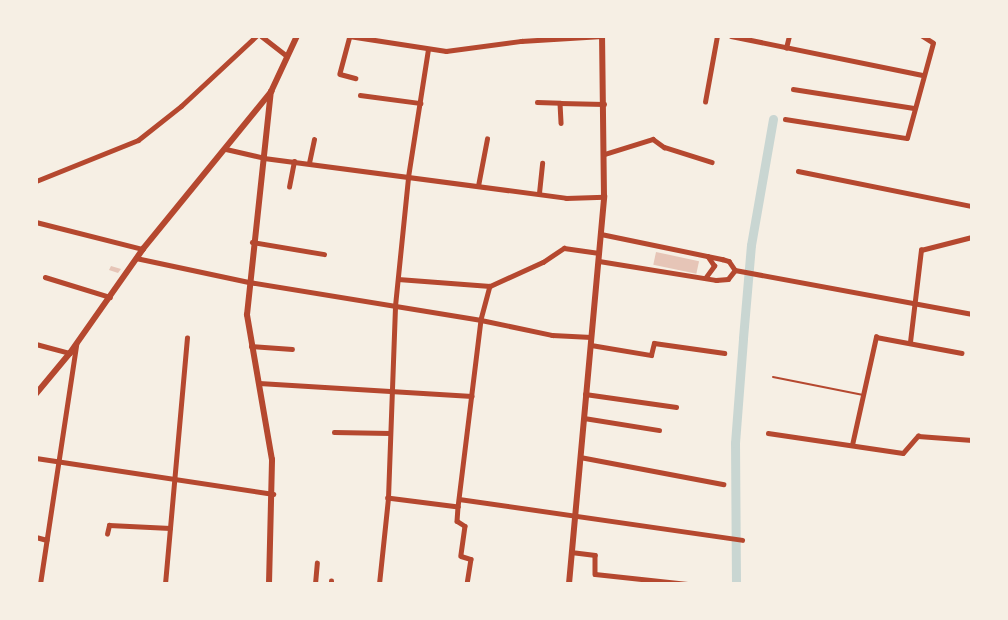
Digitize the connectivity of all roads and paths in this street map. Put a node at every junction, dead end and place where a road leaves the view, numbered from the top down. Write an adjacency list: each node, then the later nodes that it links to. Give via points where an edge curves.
1 (256, 36): 37 (street, via 181,106 138,140)
2 (261, 36): 12 (street)
3 (296, 36): 12 (main road)
4 (350, 36): 11 (street); 14 (street, via 340,74)
5 (602, 36): 11 (street, via 521,40 466,50); 22 (main road)
6 (717, 36): 19 (street)
7 (731, 36): 10 (street)
8 (789, 36): 10 (street)
9 (922, 36): 13 (street, via 931,40)
10 (786, 48): 13 (street)
11 (428, 50): 20 (street)
12 (287, 56): 16 (main road)
13 (922, 75): 23 (street)
14 (355, 78)
15 (793, 89): 23 (street)
16 (271, 92): 28 (main road); 30 (main road)
17 (360, 95): 20 (street)
18 (537, 102): 21 (street)
19 (705, 102)
20 (420, 103): 36 (street)
21 (560, 103): 22 (street); 25 (street)
22 (604, 104): 29 (main road)
23 (914, 108): 24 (street, via 906,138)
24 (785, 119)
25 (561, 123)
26 (487, 139): 38 (street)
27 (314, 140): 33 (street)
28 (226, 149): 30 (street); 47 (main road)
29 (605, 154): 32 (street, via 653,139 664,148); 41 (main road)
30 (264, 158): 31 (street); 46 (main road)
31 (294, 161): 33 (street); 39 (street)
32 (712, 162)
33 (309, 163): 36 (street)
34 (542, 163): 40 (street)
35 (798, 171): 42 (street)
36 (408, 177): 38 (street); 56 (street)
37 (36, 181)
38 (478, 186): 40 (street)
39 (289, 187)
40 (539, 193): 41 (street, via 578,199)
41 (604, 197): 44 (main road)
42 (972, 206)
43 (36, 222): 47 (street)
44 (601, 234): 48 (main road); 50 (street)
45 (972, 237): 60 (street, via 921,250)
46 (252, 242): 49 (street); 57 (main road)
47 (143, 249): 51 (main road)
48 (599, 253): 52 (main road); 58 (street, via 564,248 543,262)
49 (324, 254)
50 (706, 256): 53 (street, via 729,261); 55 (street, via 714,266 713,272)
51 (136, 258): 57 (street); 59 (main road)
52 (599, 260): 55 (street); 64 (main road)
53 (734, 270): 55 (street, via 728,279); 60 (street)
54 (45, 277): 59 (street)
55 (704, 278)
56 (398, 279): 58 (street); 61 (street)
57 (249, 282): 61 (street); 70 (main road)
58 (490, 286): 63 (street)
59 (110, 297): 68 (main road)
60 (914, 304): 62 (street); 66 (street)
61 (395, 306): 63 (street); 77 (street)
62 (972, 314)
63 (481, 320): 64 (street, via 552,335); 81 (street)
64 (591, 337): 69 (main road)
65 (187, 338): 93 (street)
66 (910, 342): 74 (street); 80 (street, via 876,337)
67 (36, 344): 72 (street)
68 (76, 345): 72 (main road); 92 (street)
69 (591, 345): 73 (street, via 651,355 654,343); 79 (main road)
70 (250, 346): 71 (street); 76 (main road)
71 (292, 349)
72 (70, 353): 78 (main road)
73 (724, 353)
74 (962, 353)
75 (772, 377): 80 (lane)
76 (259, 383): 77 (street); 95 (main road, via 272,460)
77 (391, 389): 81 (street); 86 (street)
78 (36, 394)
79 (586, 394): 82 (street); 83 (main road)
80 (863, 395): 89 (street)
81 (472, 396): 97 (street)
82 (676, 407)
83 (584, 418): 84 (street); 90 (main road)
84 (659, 430)
85 (334, 432): 86 (street)
86 (390, 433): 96 (street)
87 (768, 433): 89 (street)
88 (972, 440): 89 (street, via 918,436 903,453)
89 (852, 445)
90 (580, 457): 94 (street); 99 (main road)
91 (36, 458): 92 (street)
92 (60, 461): 93 (street); 103 (street)
93 (175, 479): 95 (street); 100 (street)
94 (723, 484)
95 (273, 494): 109 (main road)
96 (388, 498): 98 (street); 111 (street)
97 (459, 499): 98 (street); 99 (street)
98 (458, 507): 112 (street, via 457,521 465,526 461,556 471,559)
99 (575, 514): 104 (street); 105 (main road)
100 (170, 528): 101 (street, via 109,525); 108 (street)
101 (107, 534)
102 (36, 537): 103 (street)
103 (47, 540): 107 (street)
104 (742, 540)
105 (571, 552): 113 (main road); 114 (street, via 596,555 595,574)
106 (317, 563): 110 (street)
107 (40, 584)
108 (165, 584)
109 (269, 584)
110 (315, 584)
111 (379, 584)
112 (467, 584)
113 (568, 584)
114 (689, 584)

